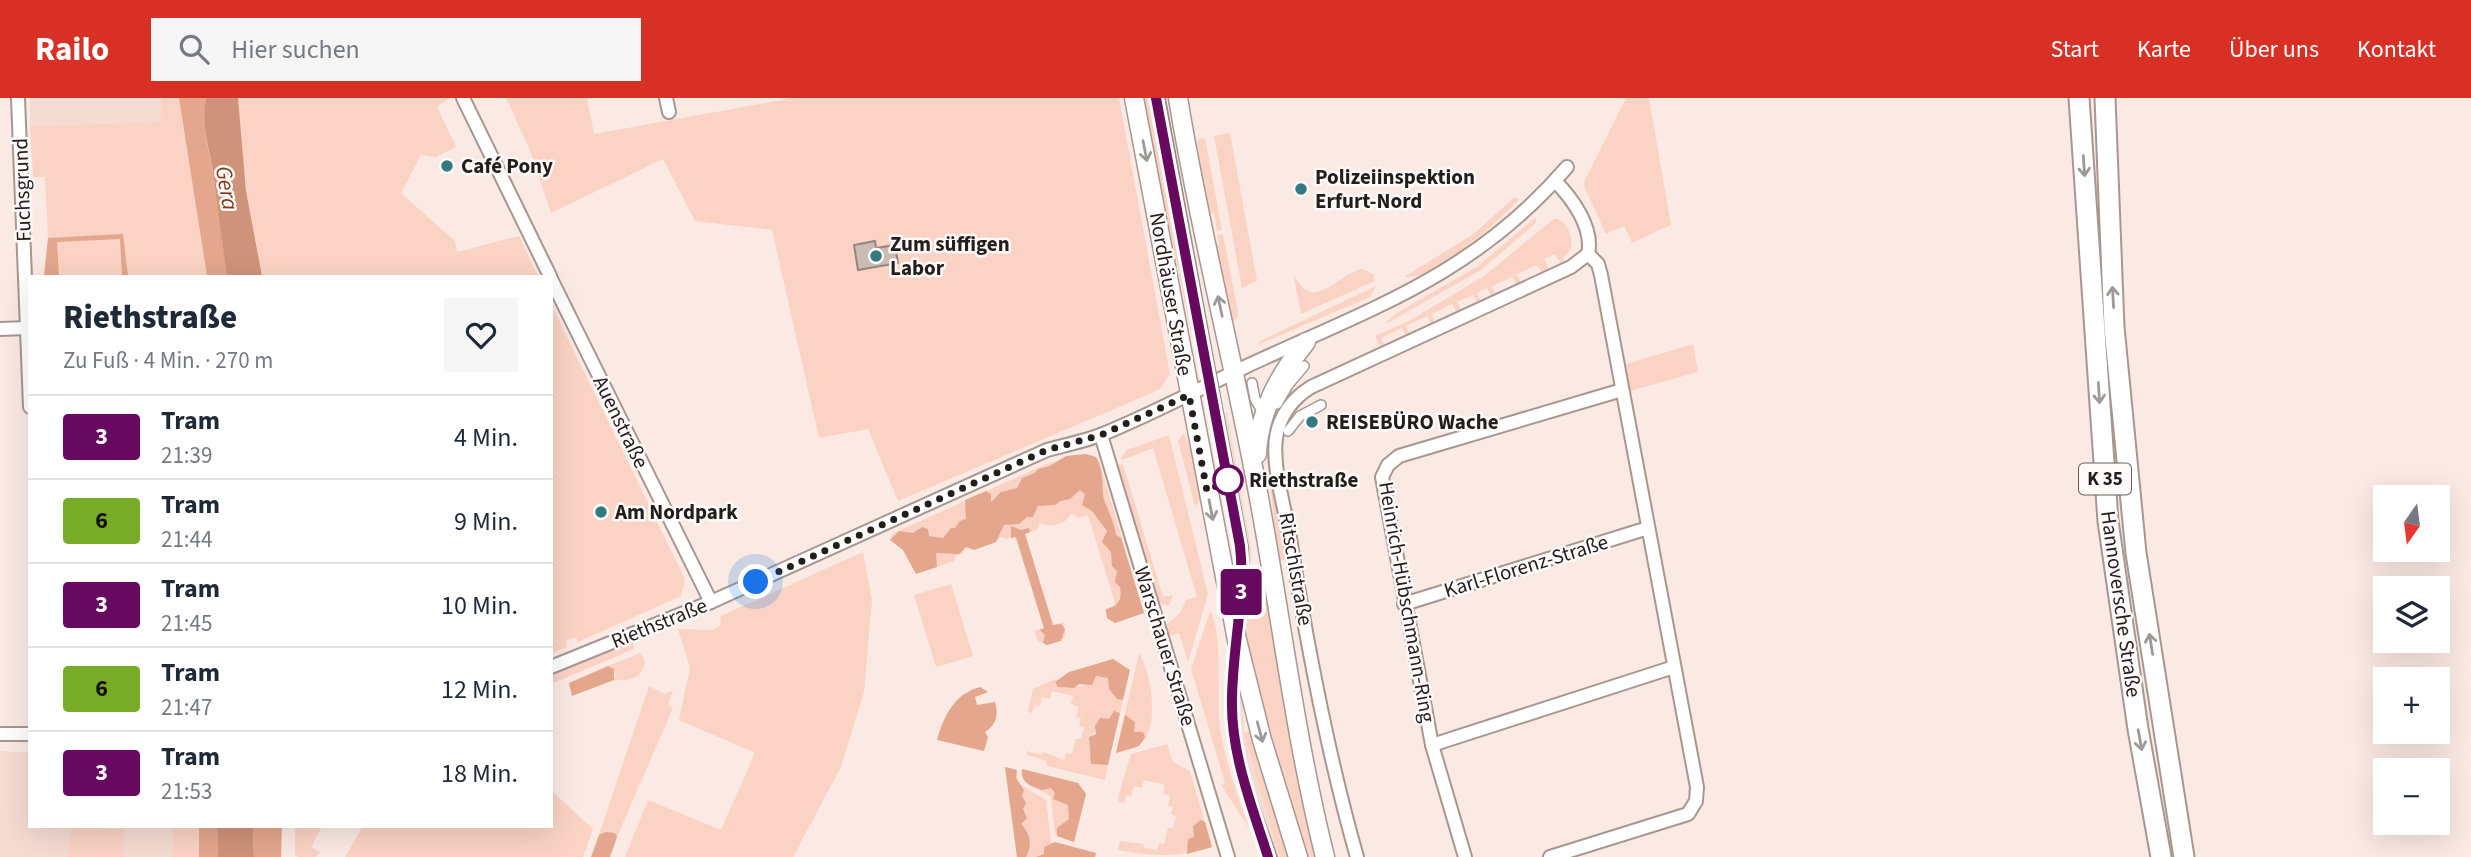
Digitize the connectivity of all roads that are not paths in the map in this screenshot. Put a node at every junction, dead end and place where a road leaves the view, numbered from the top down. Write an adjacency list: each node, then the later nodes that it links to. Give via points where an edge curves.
1 (18, 98): 14 (street, Fuchsgrund)
2 (463, 98): 12 (street, Auenstraße)
3 (666, 98): 8 (street)
4 (1135, 98): 22 (main road, Nordhäuser Straße, one-way to 22)
5 (1178, 98): 19 (main road, Nordhäuser Straße, one-way to 5)
6 (2079, 98): 43 (highway, Hannoversche Straße / K 35, one-way to 43, via 2108,521)
7 (2105, 98): 44 (highway, Hannoversche Straße / K 35, one-way to 7, via 2134,540 2114,327)
8 (668, 112)
9 (1567, 167): 10 (street, Riethstraße)
10 (1555, 181): 11 (street, via 1584,224); 16 (street, Riethstraße, via 1504,230 1459,262 1385,305)
11 (1588, 254): 21 (street, via 1601,275); 40 (street, Ritschlstraße, via 1571,267 1311,387 1290,405 1279,425 1276,447 1294,562 1333,773)
12 (550, 275)
13 (553, 282): 30 (street, Auenstraße)
14 (27, 328): 15 (street); 17 (street, Fuchsgrund)
15 (0, 329)
16 (1306, 342): 19 (street, Riethstraße); 28 (main road, via 1279,378 1265,412 1257,448)
17 (28, 354)
18 (1304, 366): 25 (street, via 1288,385)
19 (1234, 373): 22 (street, Riethstraße); 28 (main road, Nordhäuser Straße)
20 (1252, 383): 23 (street)
21 (1622, 390): 29 (street); 31 (street, Heinrich-Hübschmann-Ring, via 1399,456 1388,465 1382,477)
22 (1189, 395): 26 (street, Riethstraße); 38 (main road, Nordhäuser Straße, one-way to 38, via 1237,640)
23 (1255, 402)
24 (1321, 405): 27 (street, via 1286,430)
25 (1271, 419)
26 (1101, 435): 30 (street, Riethstraße, via 1047,450); 37 (street, Warschauer Straße)
27 (1286, 444)
28 (1257, 486): 39 (main road, Nordhäuser Straße, via 1286,677)
29 (1648, 528): 31 (street, Karl-Florenz-Straße); 33 (street)
30 (711, 602): 32 (street, Riethstraße)
31 (1404, 604): 36 (street, Heinrich-Hübschmann-Ring)
32 (553, 666)
33 (1674, 667): 36 (street); 42 (street, via 1697,787 1688,814)
34 (0, 734): 35 (street)
35 (28, 734)
36 (1432, 745): 41 (street, Heinrich-Hübschmann-Ring)
37 (1228, 857)
38 (1298, 857)
39 (1325, 857)
40 (1357, 857)
41 (1465, 857)
42 (1550, 857)
43 (2161, 857)
44 (2184, 857)

